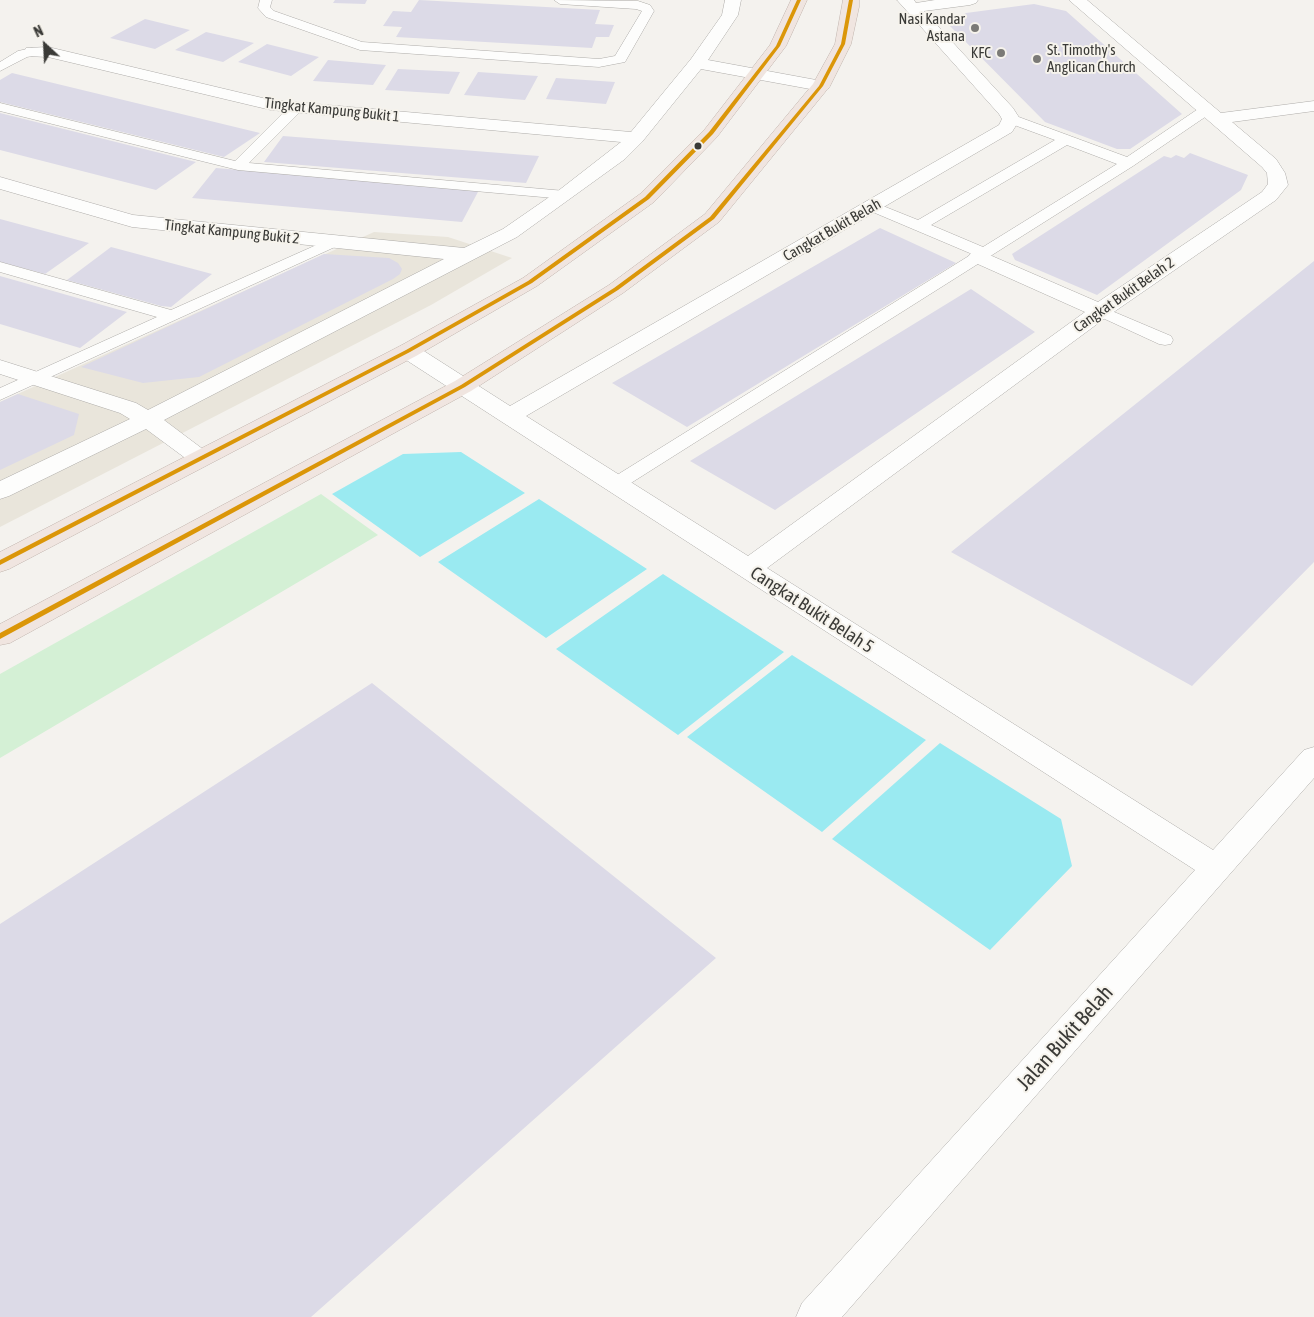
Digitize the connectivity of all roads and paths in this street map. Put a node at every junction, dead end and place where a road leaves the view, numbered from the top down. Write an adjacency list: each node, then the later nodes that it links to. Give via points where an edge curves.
1 (266, 0): 2 (lane, via 264,8 270,14 366,47 599,63 620,58 648,11 638,5)
2 (560, 0)
3 (733, 0): 10 (street, via 730,14)
4 (799, 0): 12 (highway, via 778,46)
5 (851, 0): 13 (highway, via 843,44)
6 (970, 0): 8 (street)
7 (1077, 0): 17 (street, Cangkat Bukit Belah 2)
8 (908, 4): 18 (street, via 1007,112)
9 (32, 52): 11 (lane); 16 (street, Tingkat Kampung Bukit 1, via 48,52 271,105)
10 (697, 64): 12 (street); 19 (street)
11 (0, 66)
12 (757, 74): 13 (street); 34 (highway, via 711,133 647,198 530,282)
13 (822, 86): 37 (highway, via 712,218 616,289)
14 (1314, 106): 17 (street)
15 (0, 107): 22 (lane)
16 (296, 108): 19 (street, Tingkat Kampung Bukit 1); 22 (lane)
17 (1212, 115): 21 (lane); 31 (street, Cangkat Bukit Belah 2, via 1269,163 1276,173 1278,185 1269,196)
18 (1010, 120): 20 (lane); 25 (street, Cangkat Bukit Belah, via 1006,128)
19 (636, 138): 24 (street)
20 (1065, 140): 21 (lane); 26 (lane)
21 (1128, 163): 29 (lane)
22 (238, 166): 24 (lane)
23 (0, 183): 27 (street, Tingkat Kampung Bukit 2, via 132,221)
24 (565, 195): 28 (street, via 510,233)
25 (872, 207): 26 (lane); 39 (street, Cangkat Bukit Belah)
26 (919, 226): 29 (lane)
27 (332, 243): 28 (street, Tingkat Kampung Bukit 2); 32 (lane)
28 (469, 255): 40 (street)
29 (981, 255): 31 (street); 42 (lane)
30 (0, 267): 32 (lane)
31 (1100, 311): 33 (lane); 45 (street, Cangkat Bukit Belah 2)
32 (173, 316): 36 (lane)
33 (1165, 340)
34 (408, 351): 37 (street, Cangkat Bukit Belah 5); 41 (highway)
35 (0, 367): 36 (street)
36 (35, 379): 38 (lane); 40 (street, via 128,408)
37 (463, 386): 39 (street, Cangkat Bukit Belah 5); 46 (highway)
38 (0, 395)
39 (510, 416): 42 (street, Cangkat Bukit Belah 5)
40 (148, 419): 41 (street); 43 (street)
41 (200, 458): 44 (highway)
42 (616, 484): 45 (street, Cangkat Bukit Belah 5)
43 (0, 492)
44 (0, 563)
45 (748, 569): 48 (street, Cangkat Bukit Belah 5)
46 (0, 636)
47 (1314, 758): 48 (street, Jalan Bukit Belah)
48 (1216, 868): 49 (street, Jalan Bukit Belah)
49 (816, 1317)

